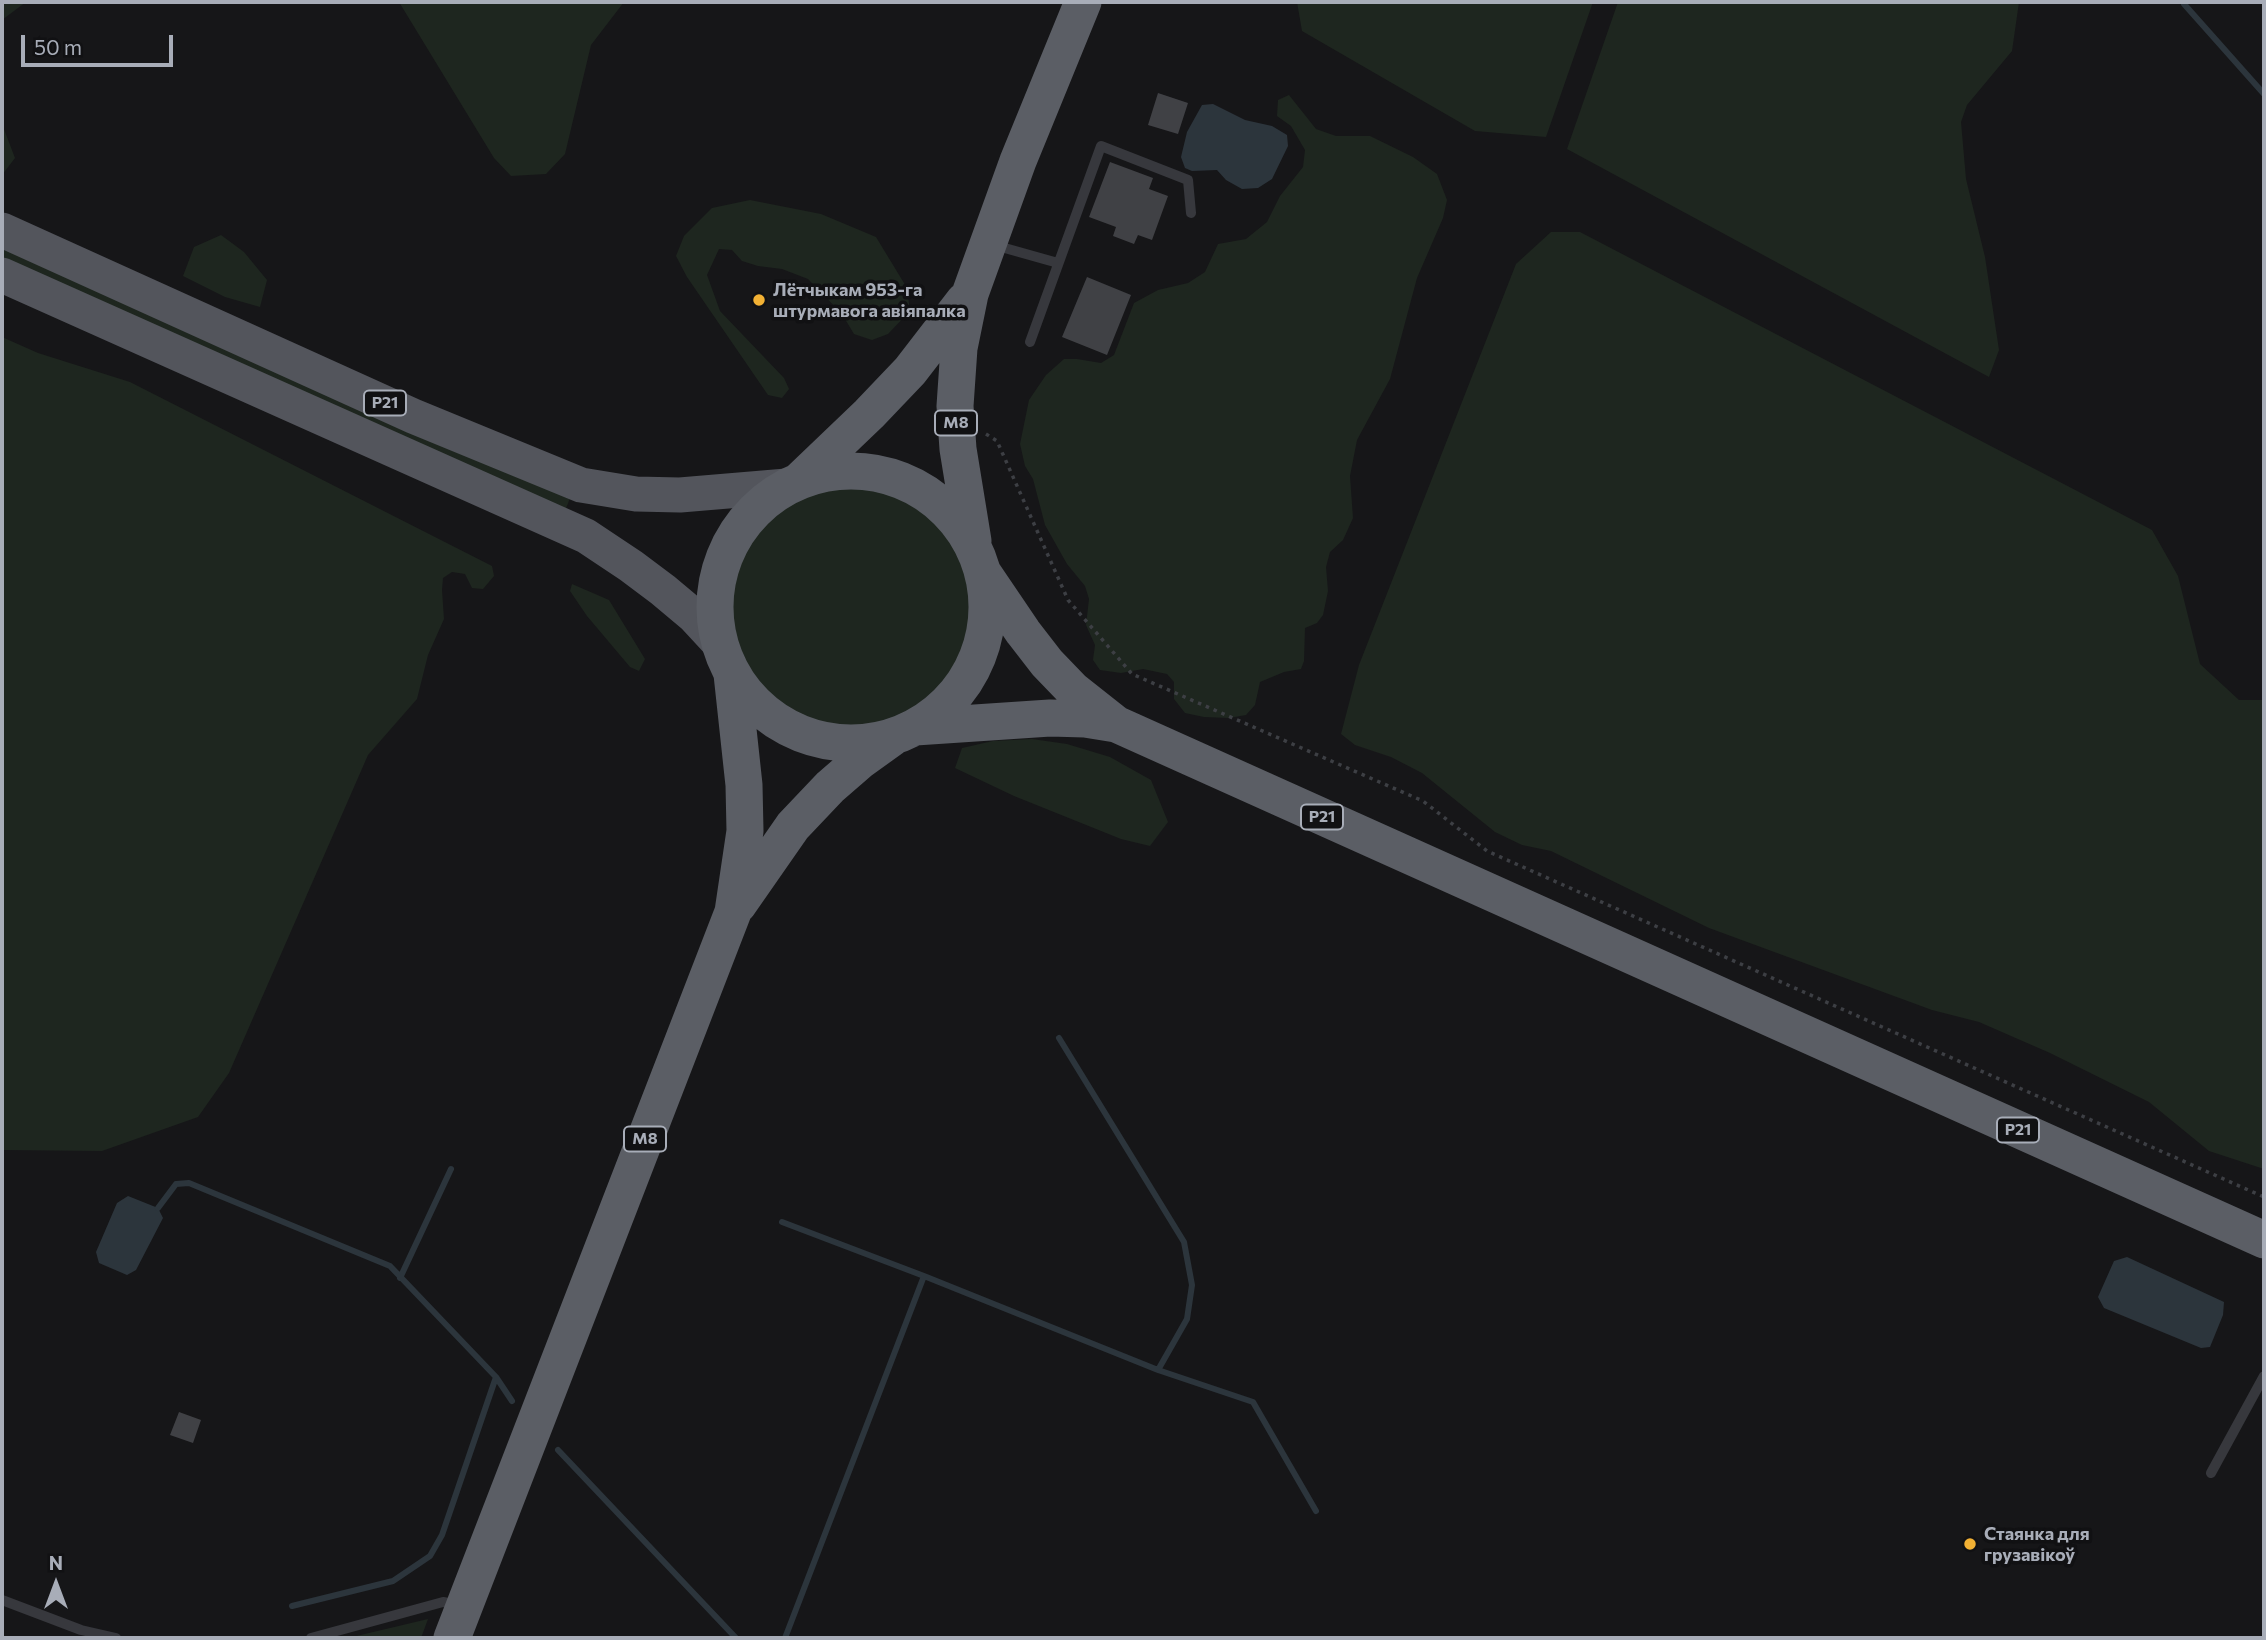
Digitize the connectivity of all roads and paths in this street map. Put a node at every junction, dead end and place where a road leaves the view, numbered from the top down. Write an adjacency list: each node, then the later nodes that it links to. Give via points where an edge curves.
1 (1083, 2): 4 (highway, М8)
2 (1191, 212): 5 (lane, via 1188,180 1101,146)
3 (2, 230): 10 (main road, Р21, via 413,416 581,485 658,495)
4 (988, 244): 5 (lane); 7 (highway, М8)
5 (1058, 263): 8 (lane)
6 (2, 275): 12 (main road, Р21, via 586,536 694,616)
7 (970, 294): 9 (highway, М8, via 959,348); 10 (highway, М8, via 910,371)
8 (1030, 342)
9 (956, 421): 11 (highway, М8); 16 (path, via 973,425 997,441 1069,600 1132,674 1423,801 1487,851)
10 (793, 484): 11 (highway, М8, via 832,472 855,471 899,480 940,504 959,524); 12 (highway, М8, via 771,496 738,531 721,564 715,617)
11 (979, 562): 13 (highway, Р21, via 1047,663); 14 (highway, М8, via 987,609 974,664 961,687 939,710)
12 (726, 658): 14 (highway, М8, via 756,704 783,725 809,737 866,742); 15 (highway, М8, via 744,785 745,831)
13 (1116, 724): 14 (highway, Р21, via 1050,718); 17 (highway, Р21)
14 (906, 731): 15 (highway, М8, via 830,787 793,826)
15 (733, 912): 21 (highway, М8)
16 (2264, 1196)
17 (2264, 1240)
18 (2264, 1376): 19 (lane)
19 (2211, 1473)
20 (2, 1600): 22 (lane)
21 (459, 1622): 23 (lane, via 443,1602)
22 (116, 1638)
23 (311, 1638)

